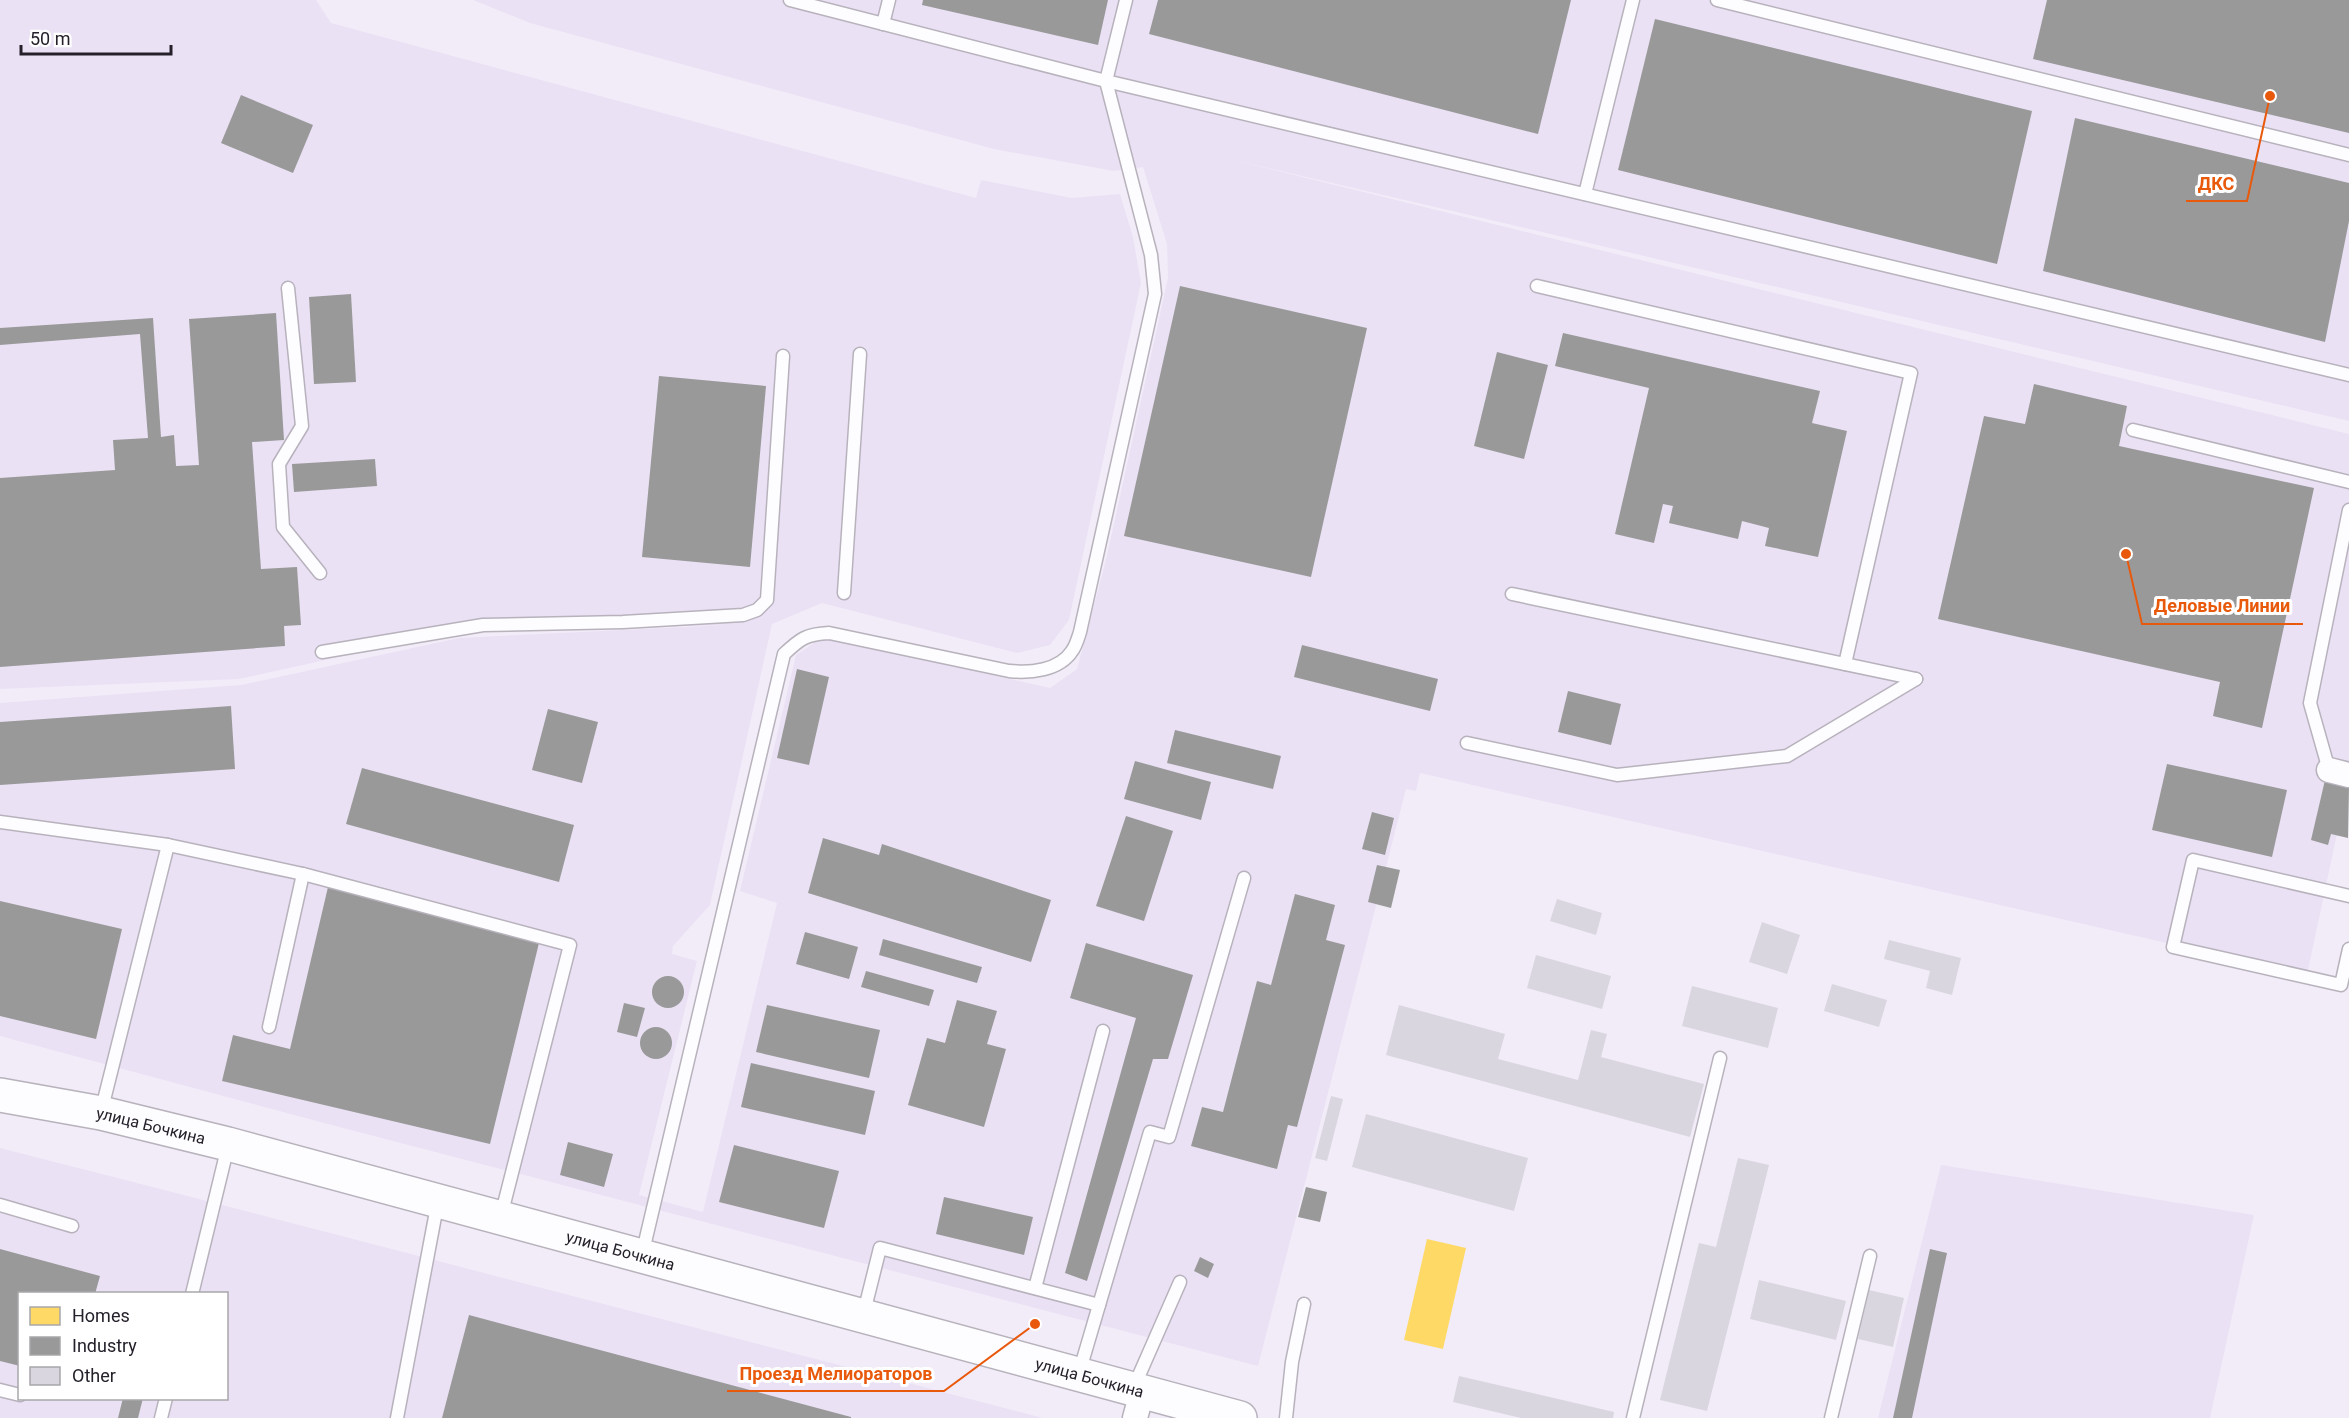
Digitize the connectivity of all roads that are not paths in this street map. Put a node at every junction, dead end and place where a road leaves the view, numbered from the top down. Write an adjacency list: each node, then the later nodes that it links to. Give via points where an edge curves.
1 (790, 0): 6 (lane)
2 (889, 0): 6 (lane)
3 (1126, 0): 7 (lane)
4 (1633, 0): 9 (lane)
5 (1718, 0): 8 (lane)
6 (884, 24): 7 (lane)
7 (1106, 81): 9 (lane); 41 (lane, via 1151,255 1155,294 1080,632 1072,651 1060,662 1026,672 829,633 810,634 784,654)
8 (2349, 155)
9 (1584, 194): 14 (lane)
10 (1537, 286): 22 (lane, via 1911,373)
11 (288, 288): 18 (lane, via 302,426 279,464 283,527)
12 (860, 354): 19 (lane)
13 (783, 356): 21 (lane, via 767,600 757,610 743,615 635,621 483,625)
14 (2349, 375)
15 (2133, 429): 16 (lane)
16 (2349, 482)
17 (2349, 510): 24 (lane, via 2310,703)
18 (320, 573)
19 (844, 593)
20 (1512, 594): 22 (lane)
21 (322, 652)
22 (1845, 664): 23 (lane, via 1916,678 1787,756 1617,775)
23 (1467, 743)
24 (2339, 772)
25 (0, 822): 26 (lane)
26 (168, 845): 27 (lane); 35 (lane)
27 (303, 874): 31 (lane); 39 (lane, via 570,945)
28 (1244, 878): 47 (lane, via 1169,1137 1150,1132)
29 (2349, 896): 30 (lane, via 2193,860 2173,947 2341,985)
30 (2349, 948)
31 (269, 1027)
32 (1103, 1031): 44 (lane)
33 (1720, 1058): 58 (lane)
34 (0, 1095): 35 (street, улица Бочкина)
35 (101, 1113): 36 (street, улица Бочкина)
36 (228, 1144): 37 (street, улица Бочкина); 45 (lane)
37 (438, 1200): 39 (street, улица Бочкина); 55 (lane)
38 (0, 1205): 40 (lane)
39 (500, 1217): 41 (street, улица Бочкина)
40 (72, 1226)
41 (642, 1256): 48 (street, улица Бочкина)
42 (1870, 1256): 59 (lane)
43 (1180, 1282): 53 (lane)
44 (1035, 1288): 47 (lane); 48 (lane, via 880,1248)
45 (192, 1292)
46 (1304, 1304): 57 (lane)
47 (1099, 1305): 49 (lane)
48 (863, 1317): 49 (street, улица Бочкина)
49 (1079, 1375): 53 (street, улица Бочкина)
50 (0, 1390): 51 (lane)
51 (18, 1394)
52 (166, 1400): 54 (lane)
53 (1136, 1400): 56 (street, улица Бочкина)
54 (161, 1418)
55 (397, 1418)
56 (1240, 1418)
57 (1286, 1418)
58 (1633, 1418)
59 (1830, 1418)

